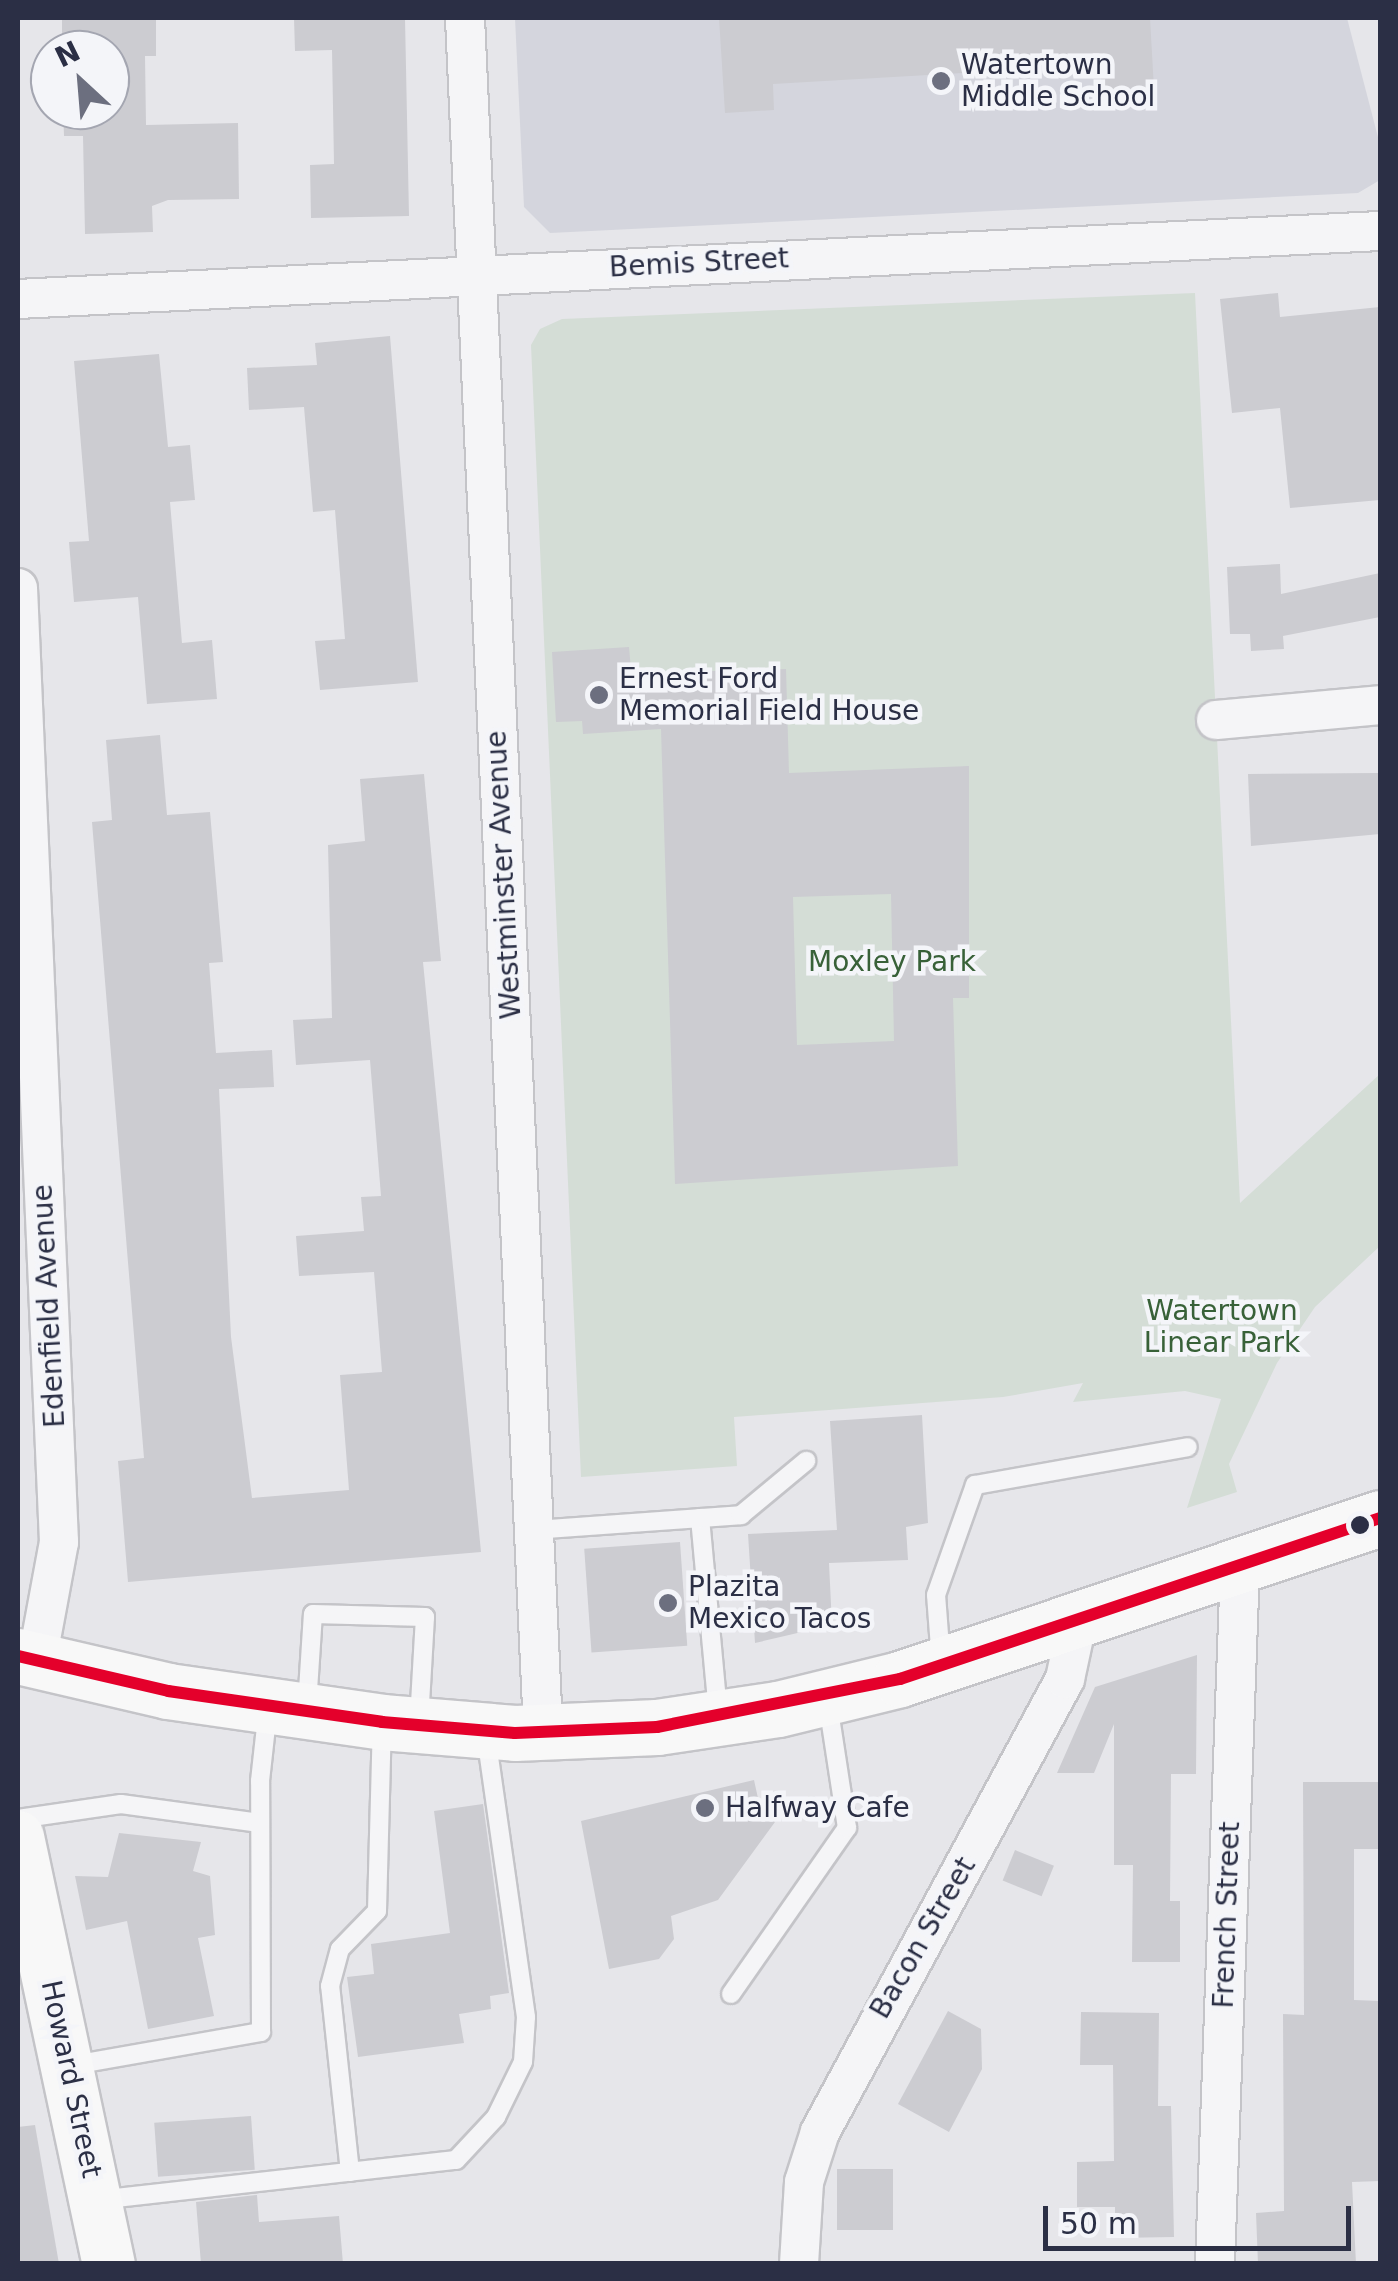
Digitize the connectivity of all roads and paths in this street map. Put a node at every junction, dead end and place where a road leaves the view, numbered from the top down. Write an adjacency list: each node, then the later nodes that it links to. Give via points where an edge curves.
1 (465, 18): 3 (street, Westminster Avenue)
2 (1380, 232): 3 (street, Bemis Street)
3 (476, 274): 4 (street, Bemis Street); 12 (street, Westminster Avenue)
4 (18, 299)
5 (18, 588): 15 (street, Edenfield Avenue, via 59,1542)
6 (1380, 704): 7 (street)
7 (1216, 720)
8 (1188, 1447): 16 (lane, via 975,1485 936,1596)
9 (806, 1462): 10 (lane, via 741,1515)
10 (700, 1518): 12 (lane); 19 (lane)
11 (1380, 1518): 13 (main road)
12 (534, 1530): 22 (street, Westminster Avenue)
13 (1240, 1567): 14 (main road); 32 (street, French Street)
14 (1077, 1623): 16 (main road); 31 (street, Bacon Street, via 1066,1678 820,2132 804,2182)
15 (23, 1661): 18 (main road)
16 (942, 1666): 17 (main road)
17 (826, 1698): 19 (main road); 26 (lane, via 847,1828)
18 (287, 1710): 20 (main road); 20 (lane, via 312,1614 425,1617); 24 (lane)
19 (719, 1719): 22 (main road)
20 (400, 1724): 21 (main road); 28 (lane, via 378,1912 340,1950 330,1986)
21 (485, 1731): 22 (main road); 28 (lane, via 525,1992 524,2062 496,2117 456,2160)
22 (543, 1732)
23 (18, 1819): 24 (lane, via 121,1804)
24 (260, 1823): 27 (lane, via 260,2032)
25 (18, 1836): 27 (street, Howard Street)
26 (731, 1994)
27 (68, 2066): 29 (street, Howard Street)
28 (350, 2172): 29 (lane)
29 (97, 2200): 30 (street, Howard Street)
30 (109, 2264)
31 (799, 2264)
32 (1214, 2264)

